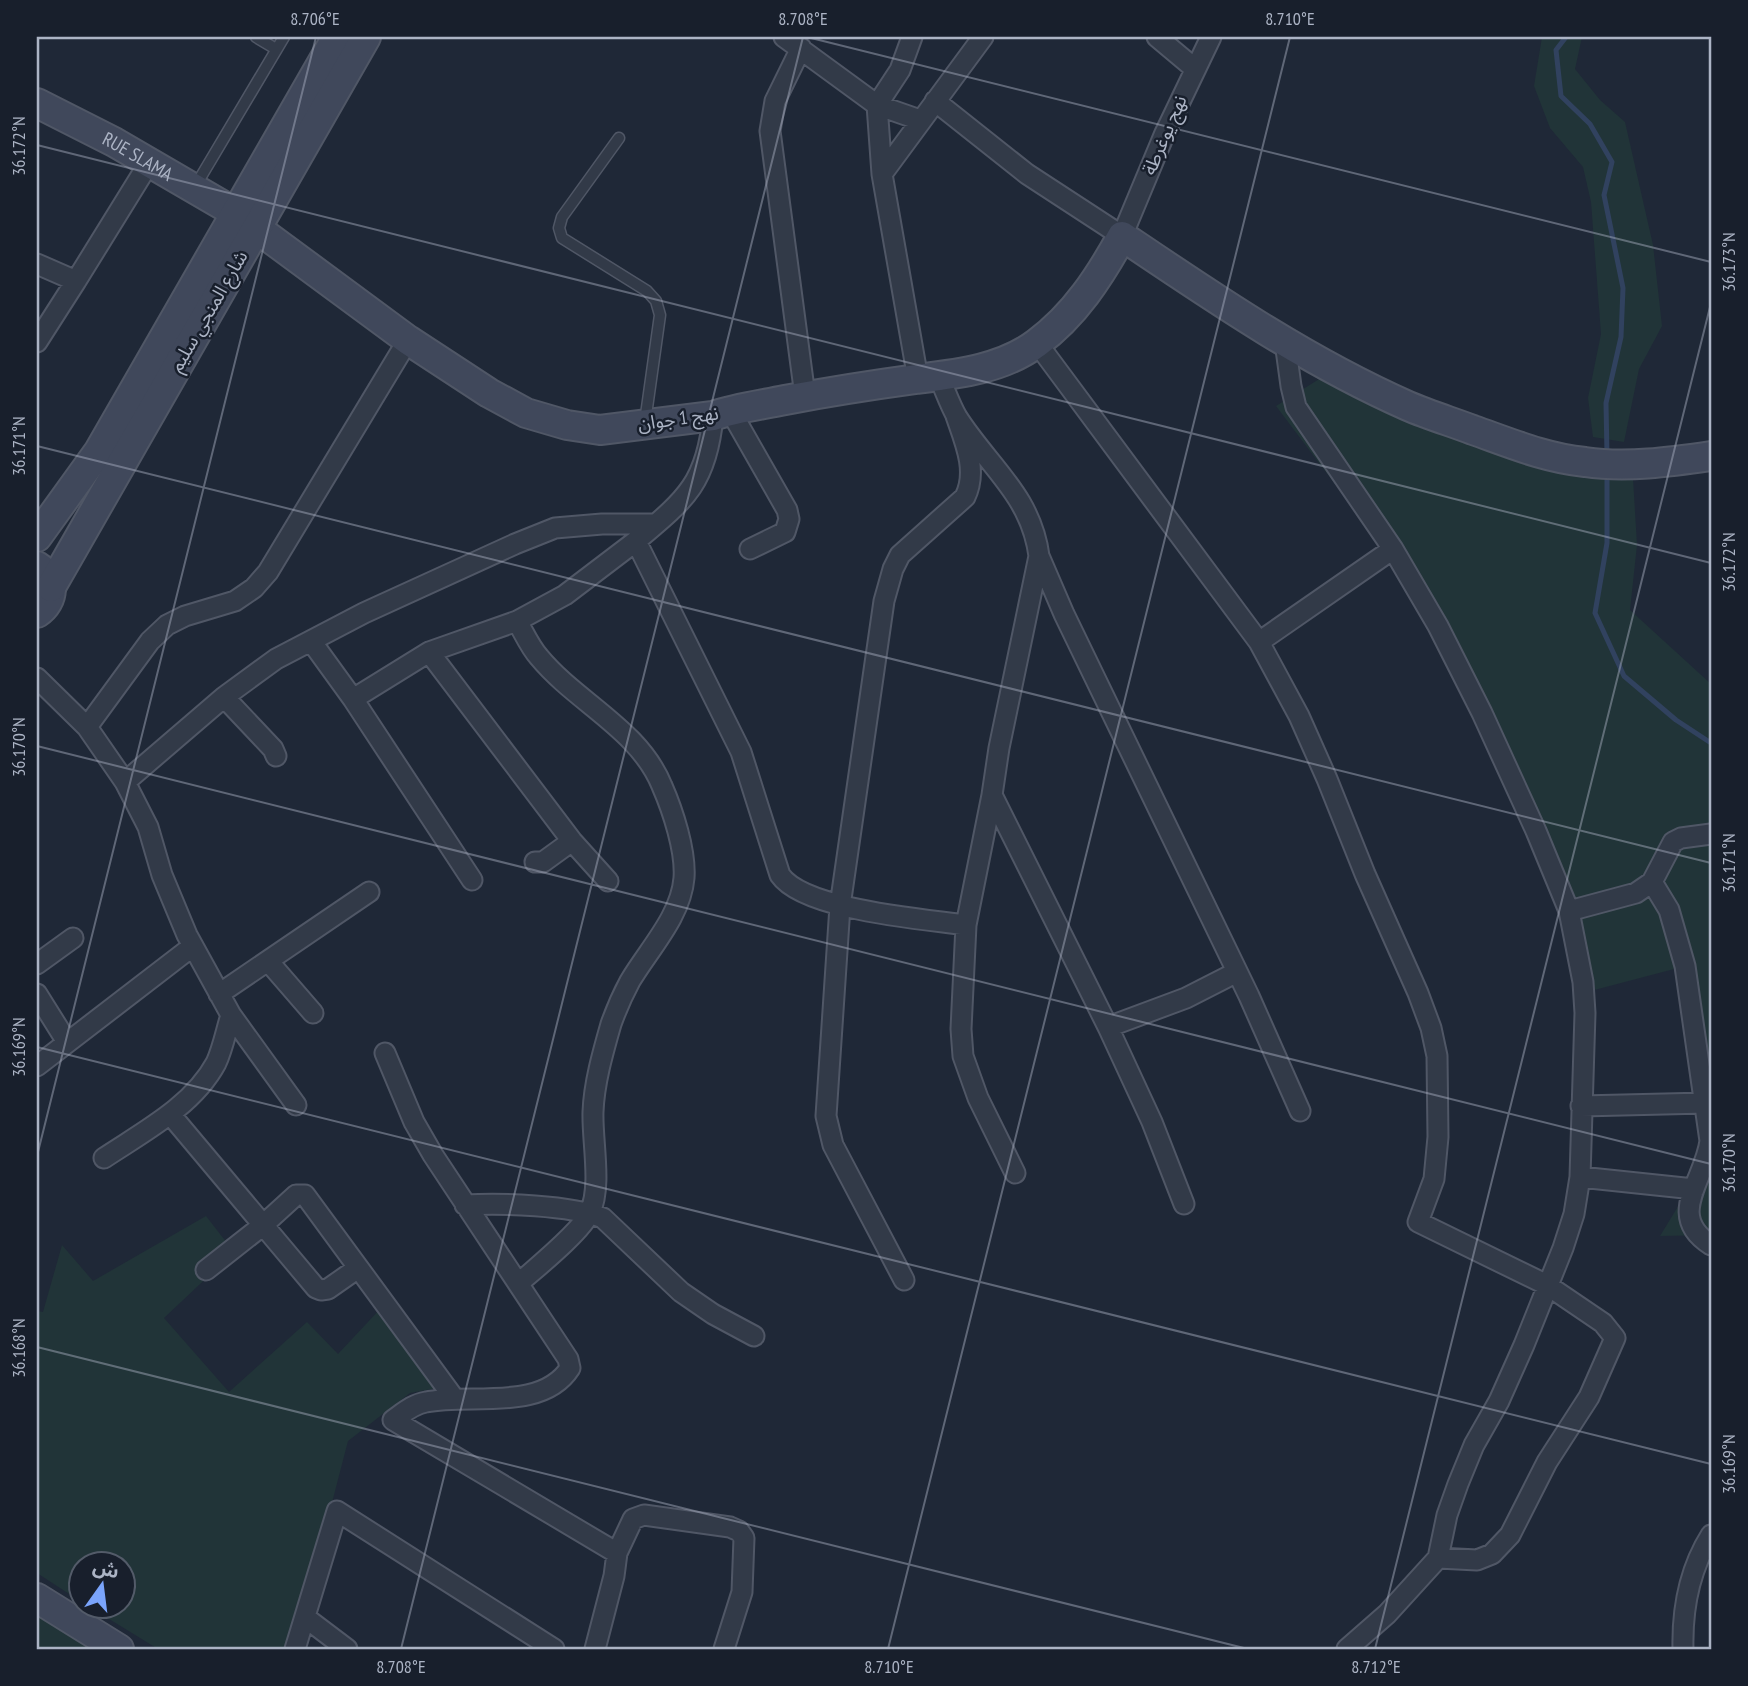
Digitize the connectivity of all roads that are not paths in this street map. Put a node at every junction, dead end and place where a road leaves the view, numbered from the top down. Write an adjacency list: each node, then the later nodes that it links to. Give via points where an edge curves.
1 (256, 37): 10 (lane)
2 (284, 37): 10 (lane)
3 (337, 37): 20 (street, شارع المنجي سليم)
4 (366, 37): 20 (street, شارع المنجي سليم)
5 (912, 37): 14 (street, via 900,70)
6 (982, 37): 12 (street)
7 (1157, 37): 11 (street)
8 (1211, 37): 11 (street, نهج يوغرطة)
9 (792, 42): 14 (street); 29 (street, via 770,131)
10 (276, 49): 19 (lane)
11 (1194, 68): 21 (street, نهج يوغرطة)
12 (935, 101): 15 (street); 21 (street, via 1027,174)
13 (37, 103): 17 (street, RUE SLAMA)
14 (877, 105): 15 (street); 18 (street)
15 (920, 120): 18 (street)
16 (619, 138): 32 (lane, via 562,217 559,228 562,238 656,301 660,315)
17 (149, 163): 19 (street, RUE SLAMA); 23 (street)
18 (882, 174): 28 (street)
19 (194, 189): 20 (street, RUE SLAMA)
20 (246, 219): 25 (street, نهج 1 جوان); 35 (street, شارع المنجي سليم, via 99,451); 40 (street, شارع المنجي سليم)
21 (1122, 236): 26 (street); 27 (street, نهج 1 جوان, via 1072,311)
22 (37, 264): 23 (street)
23 (76, 281): 24 (street)
24 (37, 340)
25 (408, 340): 32 (street, نهج 1 جوان, via 526,413 600,430); 49 (street, via 268,572 235,601 167,625 150,641)
26 (1285, 342): 33 (street, via 1410,407 1536,453 1586,463 1626,464); 37 (street, via 1296,407)
27 (1037, 343): 28 (street, نهج 1 جوان, via 998,364); 44 (street)
28 (928, 378): 29 (street, نهج 1 جوان); 31 (street)
29 (805, 396): 30 (street, نهج 1 جوان)
30 (721, 413): 32 (street, نهج 1 جوان); 34 (street, via 699,476 680,504); 38 (street, via 789,519 785,532)
31 (957, 416): 39 (street, via 1026,508); 60 (street, via 972,481 965,497 910,544 893,569 884,601)
32 (645, 423)
33 (1711, 456)
34 (656, 524): 36 (street); 43 (street, via 555,528)
35 (37, 537)
36 (636, 541): 41 (street, via 565,594); 60 (street, via 741,752 780,875 790,886)
37 (1393, 549): 44 (street); 61 (street, via 1482,713)
38 (750, 550)
39 (1039, 556): 52 (street); 67 (street)
40 (43, 593): 42 (street, شارع المنجي سليم)
41 (517, 621): 45 (street); 87 (street, via 538,656 646,756 662,784 678,831 684,878 668,922 629,982 612,1021 593,1110 595,1179)
42 (37, 636)
43 (312, 641): 47 (street); 48 (street)
44 (1259, 642): 94 (street, via 1299,716 1431,1028 1437,1056 1438,1137 1434,1179 1418,1222)
45 (429, 652): 48 (street); 54 (street)
46 (37, 678): 49 (street)
47 (224, 697): 50 (street); 51 (street)
48 (353, 699): 56 (street)
49 (87, 727): 51 (street)
50 (276, 756)
51 (125, 782): 64 (street, via 148,827 162,874)
52 (992, 795): 62 (street); 72 (street)
53 (1711, 834): 58 (street, via 1673,842)
54 (572, 841): 55 (street, via 543,862); 57 (street)
55 (535, 862)
56 (472, 880)
57 (608, 881)
58 (1652, 881): 61 (street, via 1636,893); 76 (street, via 1669,909 1685,966)
59 (369, 892): 65 (street)
60 (840, 906): 62 (street); 92 (street, via 826,1116 833,1145)
61 (1569, 911): 78 (street, via 1585,1013)
62 (966, 925): 82 (street, via 963,1056)
63 (73, 938): 66 (street)
64 (193, 946): 69 (street); 73 (street)
65 (268, 961): 69 (street); 70 (street)
66 (37, 964)
67 (1237, 972): 72 (street, via 1186,998); 79 (street)
68 (37, 994): 73 (street)
69 (219, 994): 71 (street)
70 (313, 1013)
71 (230, 1015): 77 (street); 80 (street, via 215,1064)
72 (1108, 1027): 85 (street)
73 (67, 1042): 75 (street)
74 (385, 1053): 86 (street, via 414,1122)
75 (37, 1066)
76 (1706, 1103): 78 (street); 84 (street, via 1708,1157)
77 (296, 1105)
78 (1581, 1106): 83 (street)
79 (1300, 1111)
80 (170, 1114): 81 (street); 88 (street)
81 (104, 1158)
82 (1015, 1173)
83 (1580, 1177): 84 (street); 94 (street, via 1574,1214)
84 (1694, 1189): 89 (street, via 1688,1208 1692,1225 1698,1237)
85 (1184, 1204)
86 (465, 1205): 87 (street); 93 (street)
87 (590, 1213): 93 (street); 95 (street, via 615,1227 681,1292)
88 (262, 1226): 90 (street, via 316,1288 328,1289); 90 (street, via 296,1195 305,1195); 91 (street)
89 (1711, 1245)
90 (358, 1268): 96 (street)
91 (206, 1270)
92 (904, 1280)
93 (519, 1283): 96 (street, via 570,1368 563,1379 524,1397)
94 (1547, 1285): 99 (street, via 1499,1401 1458,1484); 99 (street, via 1603,1323 1615,1338 1589,1397 1546,1462 1510,1535 1492,1554 1478,1560)
95 (754, 1336)
96 (454, 1398): 98 (street, via 414,1406 393,1420)
97 (1711, 1535): 109 (street, via 1691,1577 1684,1606)
98 (617, 1553): 106 (street); 107 (street, via 638,1516 739,1531 744,1538 742,1592)
99 (1438, 1558): 108 (street, via 1387,1614)
100 (37, 1598): 102 (street)
101 (306, 1618): 103 (street); 104 (street); 105 (street, via 337,1511)
102 (119, 1649)
103 (295, 1649)
104 (347, 1649)
105 (554, 1649)
106 (595, 1649)
107 (724, 1649)
108 (1347, 1649)
109 (1684, 1649)

